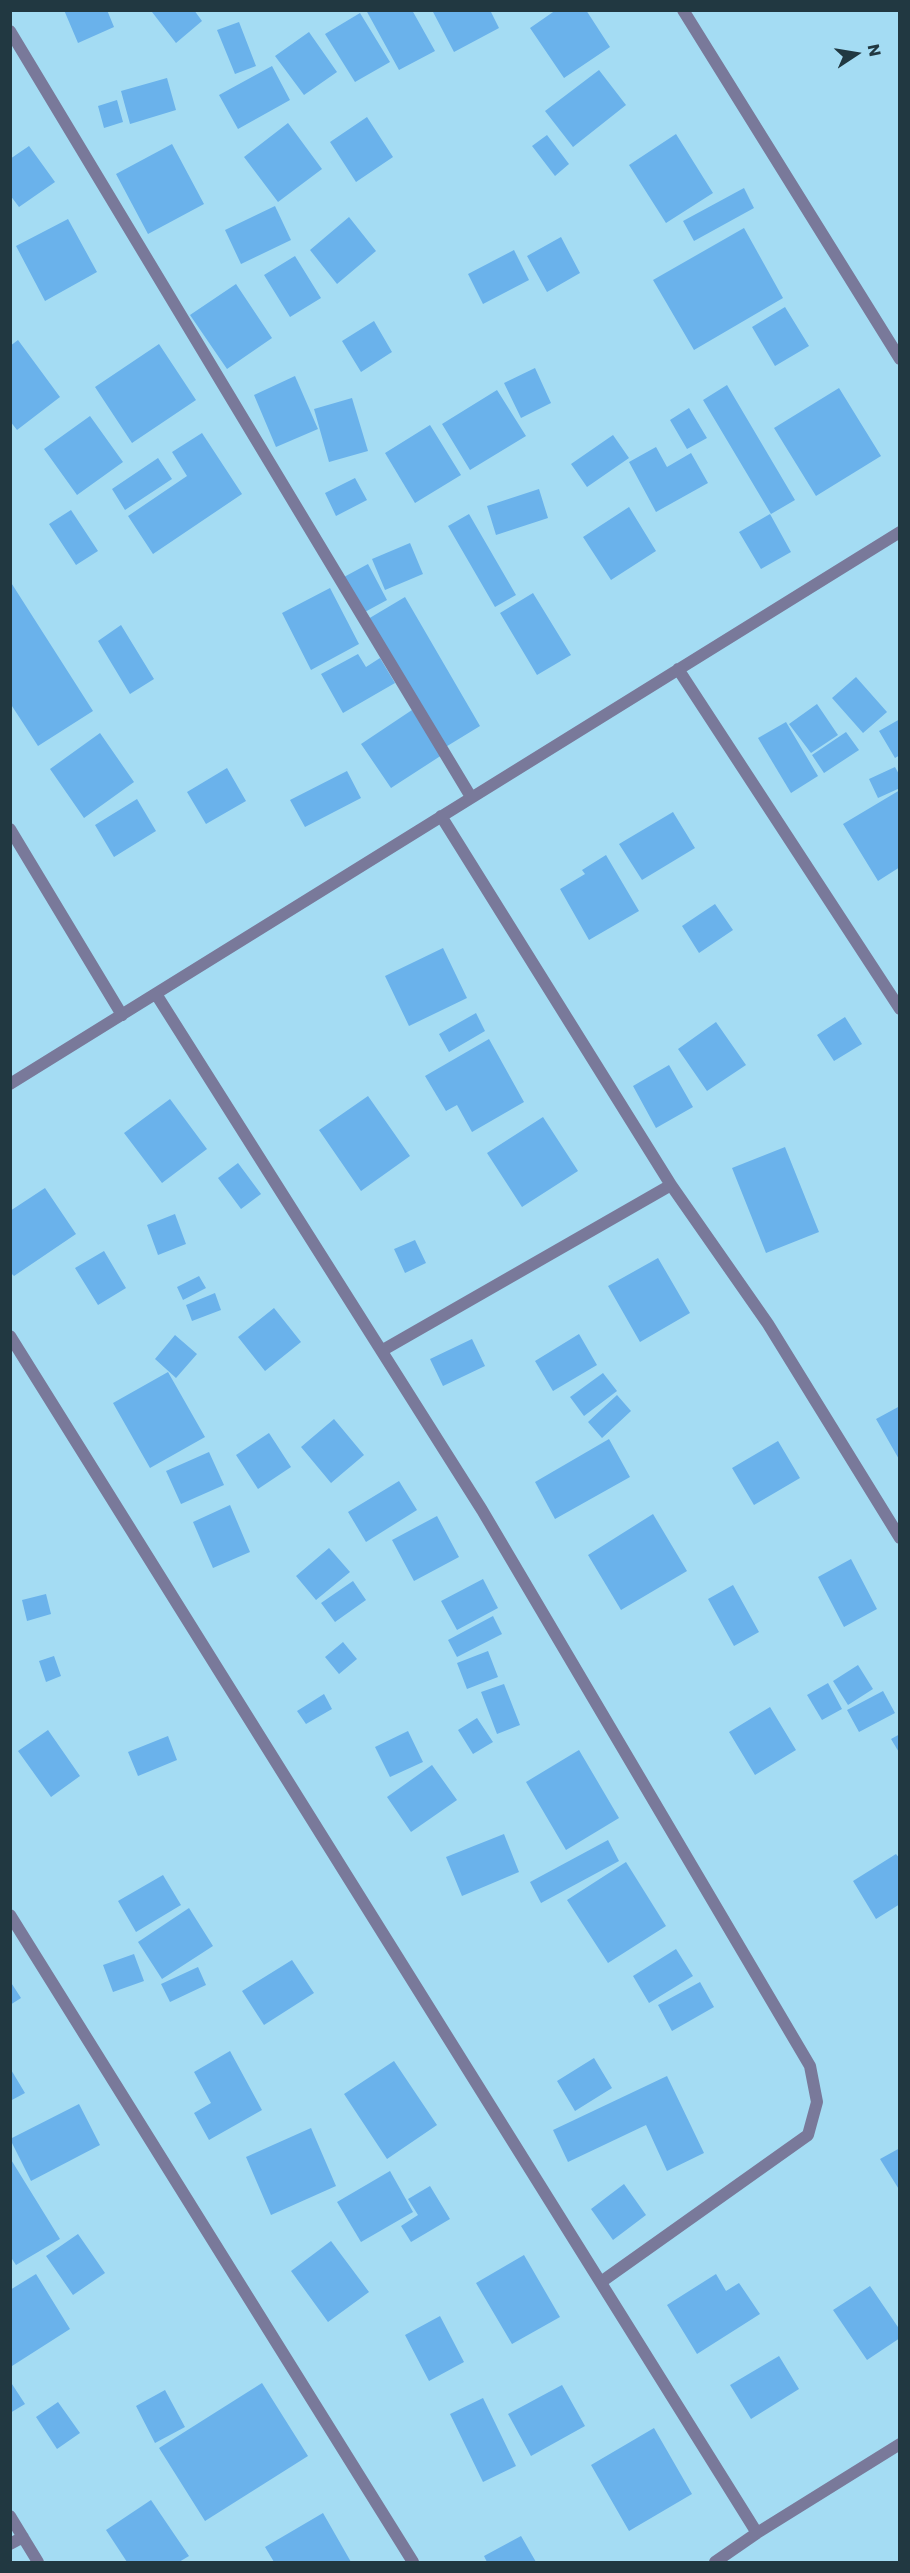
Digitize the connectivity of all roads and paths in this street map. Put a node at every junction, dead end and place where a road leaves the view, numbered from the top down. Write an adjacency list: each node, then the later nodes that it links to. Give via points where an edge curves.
1 (683, 10): 3 (street)
2 (10, 31): 6 (street)
3 (900, 359)
4 (900, 532): 5 (street)
5 (678, 669): 6 (street); 10 (street)
6 (471, 798): 7 (street)
7 (441, 816): 9 (street); 13 (street)
8 (10, 829): 11 (street)
9 (156, 994): 11 (street); 15 (street)
10 (900, 1009)
11 (122, 1015): 12 (street)
12 (10, 1084)
13 (671, 1185): 15 (street); 16 (street, via 768,1323)
14 (10, 1336): 18 (street)
15 (383, 1350): 18 (street, via 482,1510 810,2066 817,2102 808,2134)
16 (900, 1538)
17 (10, 1915): 25 (street)
18 (601, 2282): 21 (street)
19 (900, 2444): 21 (street)
20 (10, 2516): 22 (street)
21 (757, 2533): 26 (street)
22 (23, 2537): 23 (street); 24 (street)
23 (10, 2544)
24 (38, 2562)
25 (413, 2562)
26 (715, 2562)

